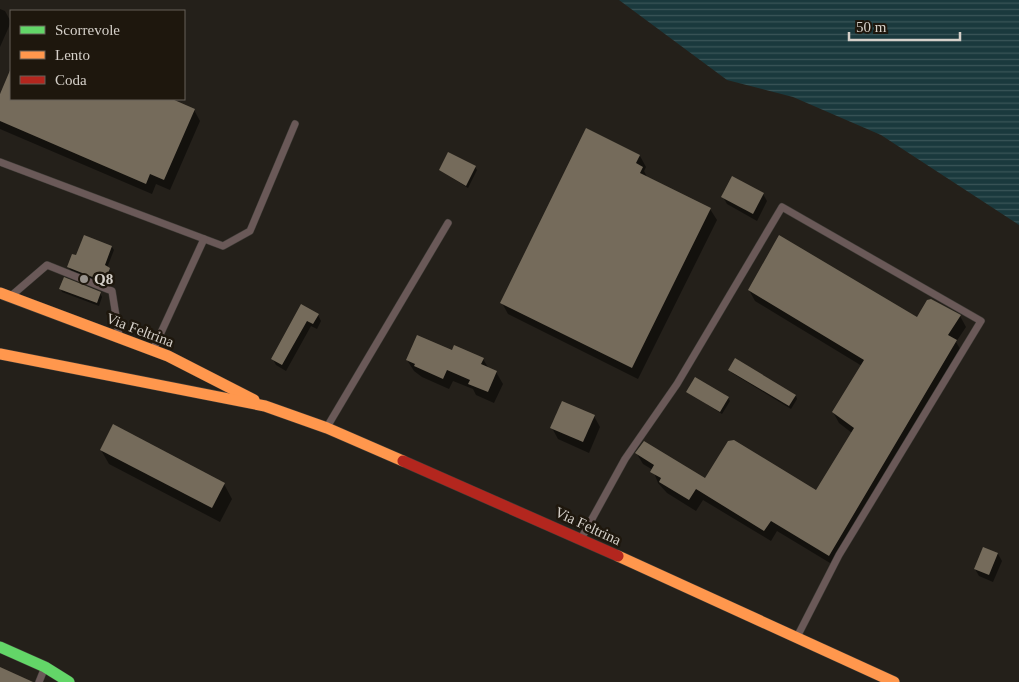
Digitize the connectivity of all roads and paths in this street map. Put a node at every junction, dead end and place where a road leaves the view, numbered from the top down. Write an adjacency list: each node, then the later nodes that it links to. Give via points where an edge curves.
1 (295, 124): 4 (lane, via 250,231 223,246)
2 (0, 162): 4 (lane)
3 (448, 223): 10 (lane)
4 (204, 240): 7 (lane)
5 (5, 295): 6 (main road, Via Feltrina); 6 (lane, via 47,265 112,291)
6 (119, 338): 7 (main road, Via Feltrina)
7 (153, 350): 9 (main road, Via Feltrina)
8 (0, 354): 9 (main road, Via Feltrina)
9 (265, 406): 10 (main road, Via Feltrina)
10 (326, 428): 11 (main road, Via Feltrina)
11 (580, 539): 12 (main road, Via Feltrina); 12 (lane, via 625,459 677,384 782,207 981,321 839,555)
12 (796, 638): 17 (main road, Via Feltrina)
13 (0, 646): 14 (main road)
14 (45, 667): 15 (lane); 16 (main road)
15 (39, 682)
16 (69, 682)
17 (894, 682)

